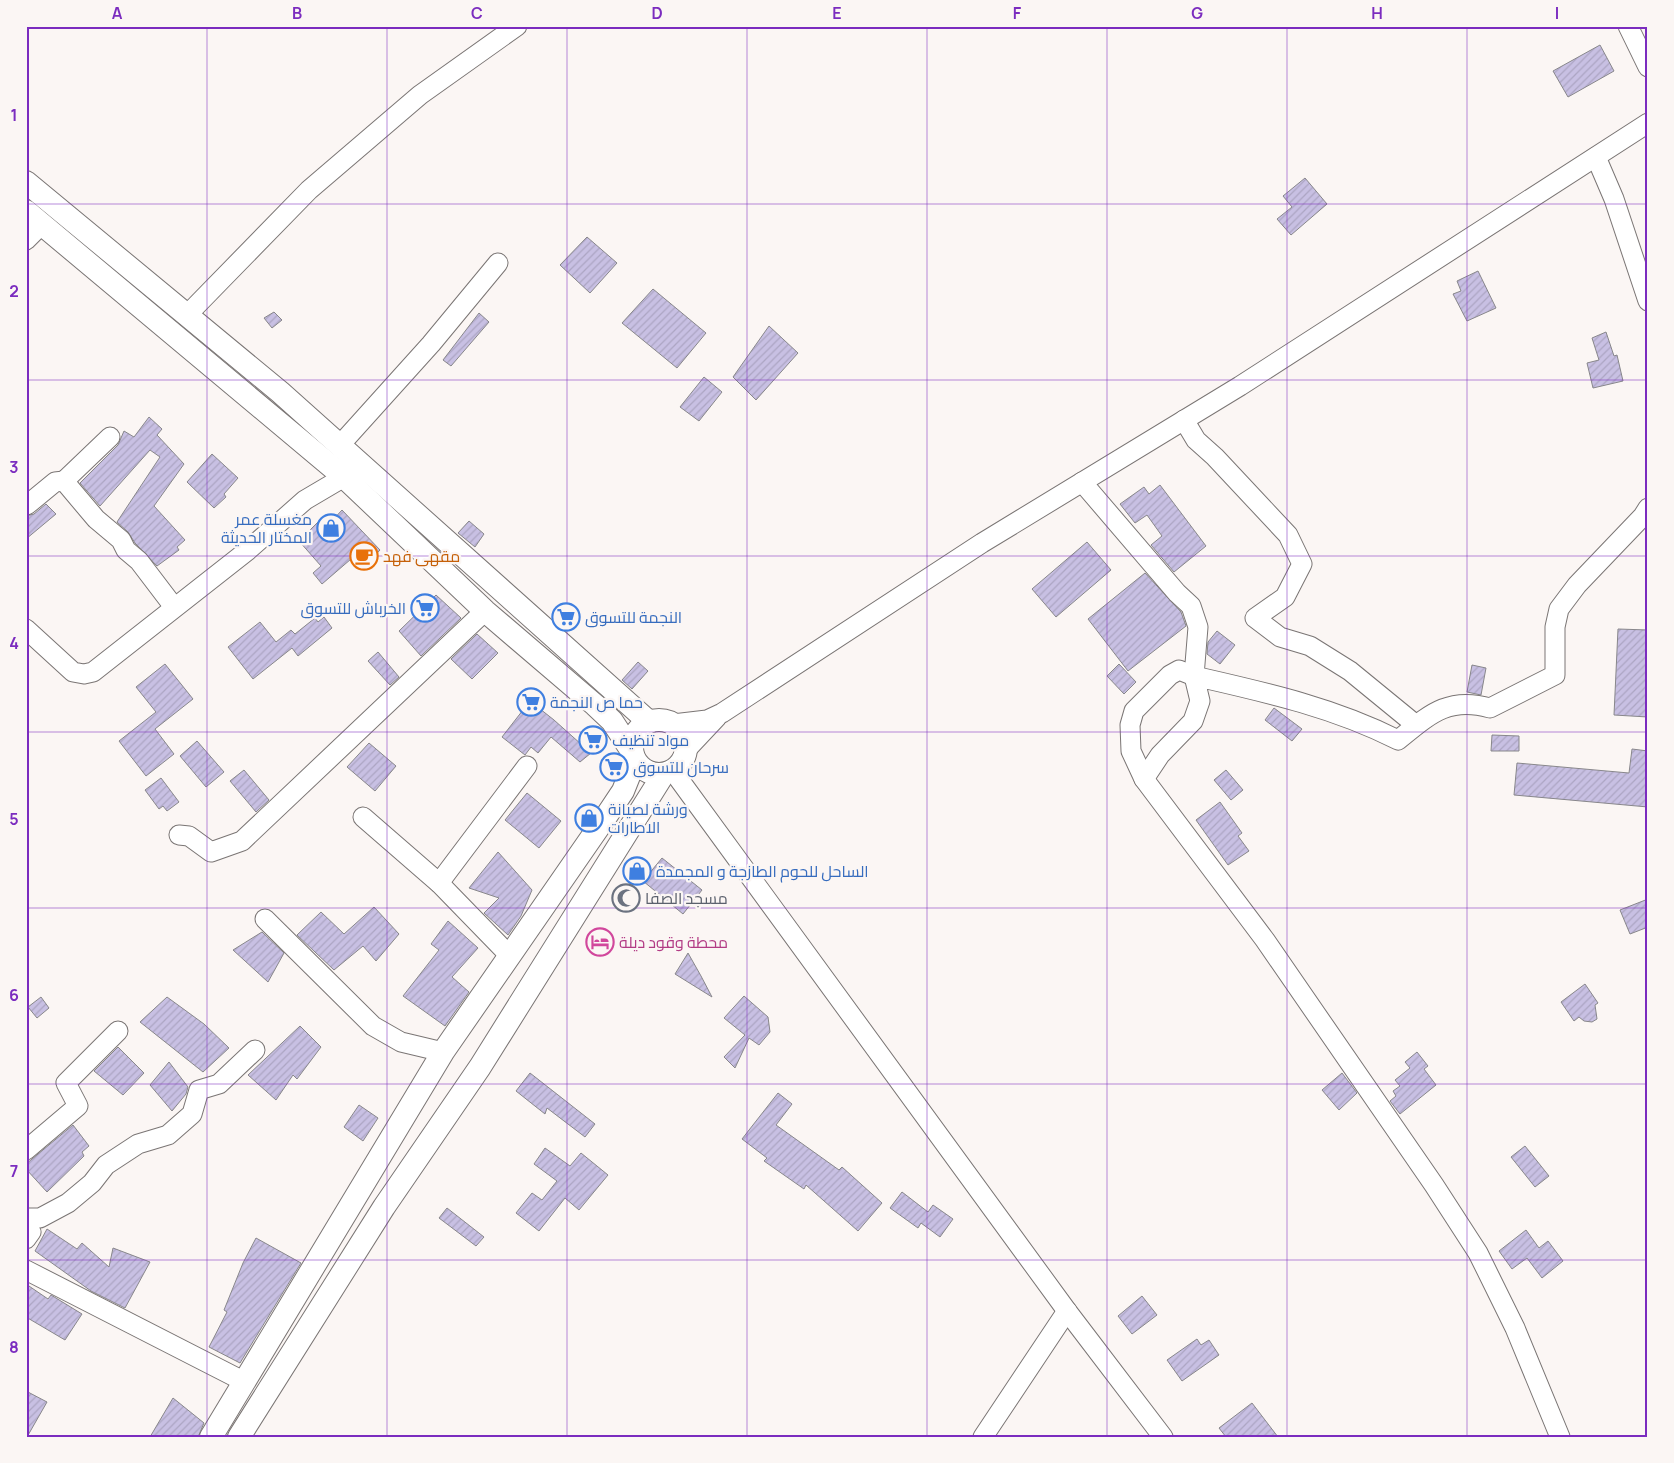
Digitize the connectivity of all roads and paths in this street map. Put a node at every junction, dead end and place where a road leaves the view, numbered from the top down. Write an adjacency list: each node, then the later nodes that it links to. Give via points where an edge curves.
1 (517, 26): 12 (street, via 420,95 309,190)
2 (1628, 26): 3 (street)
3 (1648, 68)
4 (1648, 123): 5 (street)
5 (1596, 157): 11 (street, via 1614,198); 13 (street)
6 (26, 182): 10 (main road)
7 (34, 217): 8 (street); 10 (main road)
8 (26, 240)
9 (498, 263): 15 (street, via 431,344)
10 (117, 272): 12 (main road); 16 (main road)
11 (1648, 301)
12 (188, 314): 15 (main road)
13 (1184, 420): 18 (street); 28 (street, via 1196,440 1288,535 1302,564 1285,597 1255,618 1280,637 1310,646 1350,671)
14 (110, 437): 17 (street)
15 (340, 445): 26 (main road)
16 (344, 478): 21 (street, via 305,500); 22 (main road)
17 (64, 481): 19 (street, via 55,482); 21 (street, via 96,519 121,540)
18 (1082, 482): 24 (street, via 1191,606 1198,627); 25 (street, via 982,543)
19 (26, 505)
20 (1648, 508): 28 (street, via 1559,609 1555,627 1555,675 1490,708 1471,703 1447,706)
21 (174, 607): 23 (street, via 93,672 84,674 73,672)
22 (485, 611): 30 (main road, via 596,705 612,722); 35 (street, via 242,842 211,852 189,836)
23 (26, 629)
24 (1194, 676): 28 (street, via 1305,702 1398,740); 33 (street, via 1200,700 1194,721 1160,755); 33 (street, via 1180,670 1170,675 1134,711 1130,725 1131,751)
25 (722, 713): 27 (street, via 707,720); 29 (street)
26 (649, 722): 27 (main road, via 657,720); 30 (main road, via 633,738)
27 (673, 724): 29 (main road, via 683,736)
28 (1416, 725)
29 (686, 750): 32 (main road, via 681,764)
30 (633, 756): 32 (main road, via 649,772); 38 (main road, via 622,791)
31 (527, 766): 36 (street)
32 (668, 773): 47 (street); 50 (main road, via 480,1067 384,1208)
33 (1144, 779): 53 (street, via 1265,940 1478,1253 1511,1320)
34 (363, 817): 36 (street)
35 (179, 835)
36 (439, 883): 38 (street)
37 (265, 919): 41 (street, via 374,1026 401,1042)
38 (510, 955): 41 (main road)
39 (118, 1031): 42 (street, via 66,1083 78,1106)
40 (255, 1050): 43 (street, via 219,1084 199,1090 192,1114 168,1135 138,1144 106,1165 92,1183 68,1203 40,1218)
41 (444, 1052): 48 (main road)
42 (26, 1150)
43 (26, 1218)
44 (26, 1224): 45 (street, via 31,1232)
45 (26, 1238)
46 (26, 1270): 48 (street)
47 (1067, 1311): 51 (street); 52 (street)
48 (245, 1382): 49 (main road)
49 (211, 1437)
50 (240, 1437)
51 (983, 1437)
52 (1163, 1437)
53 (1560, 1437)

